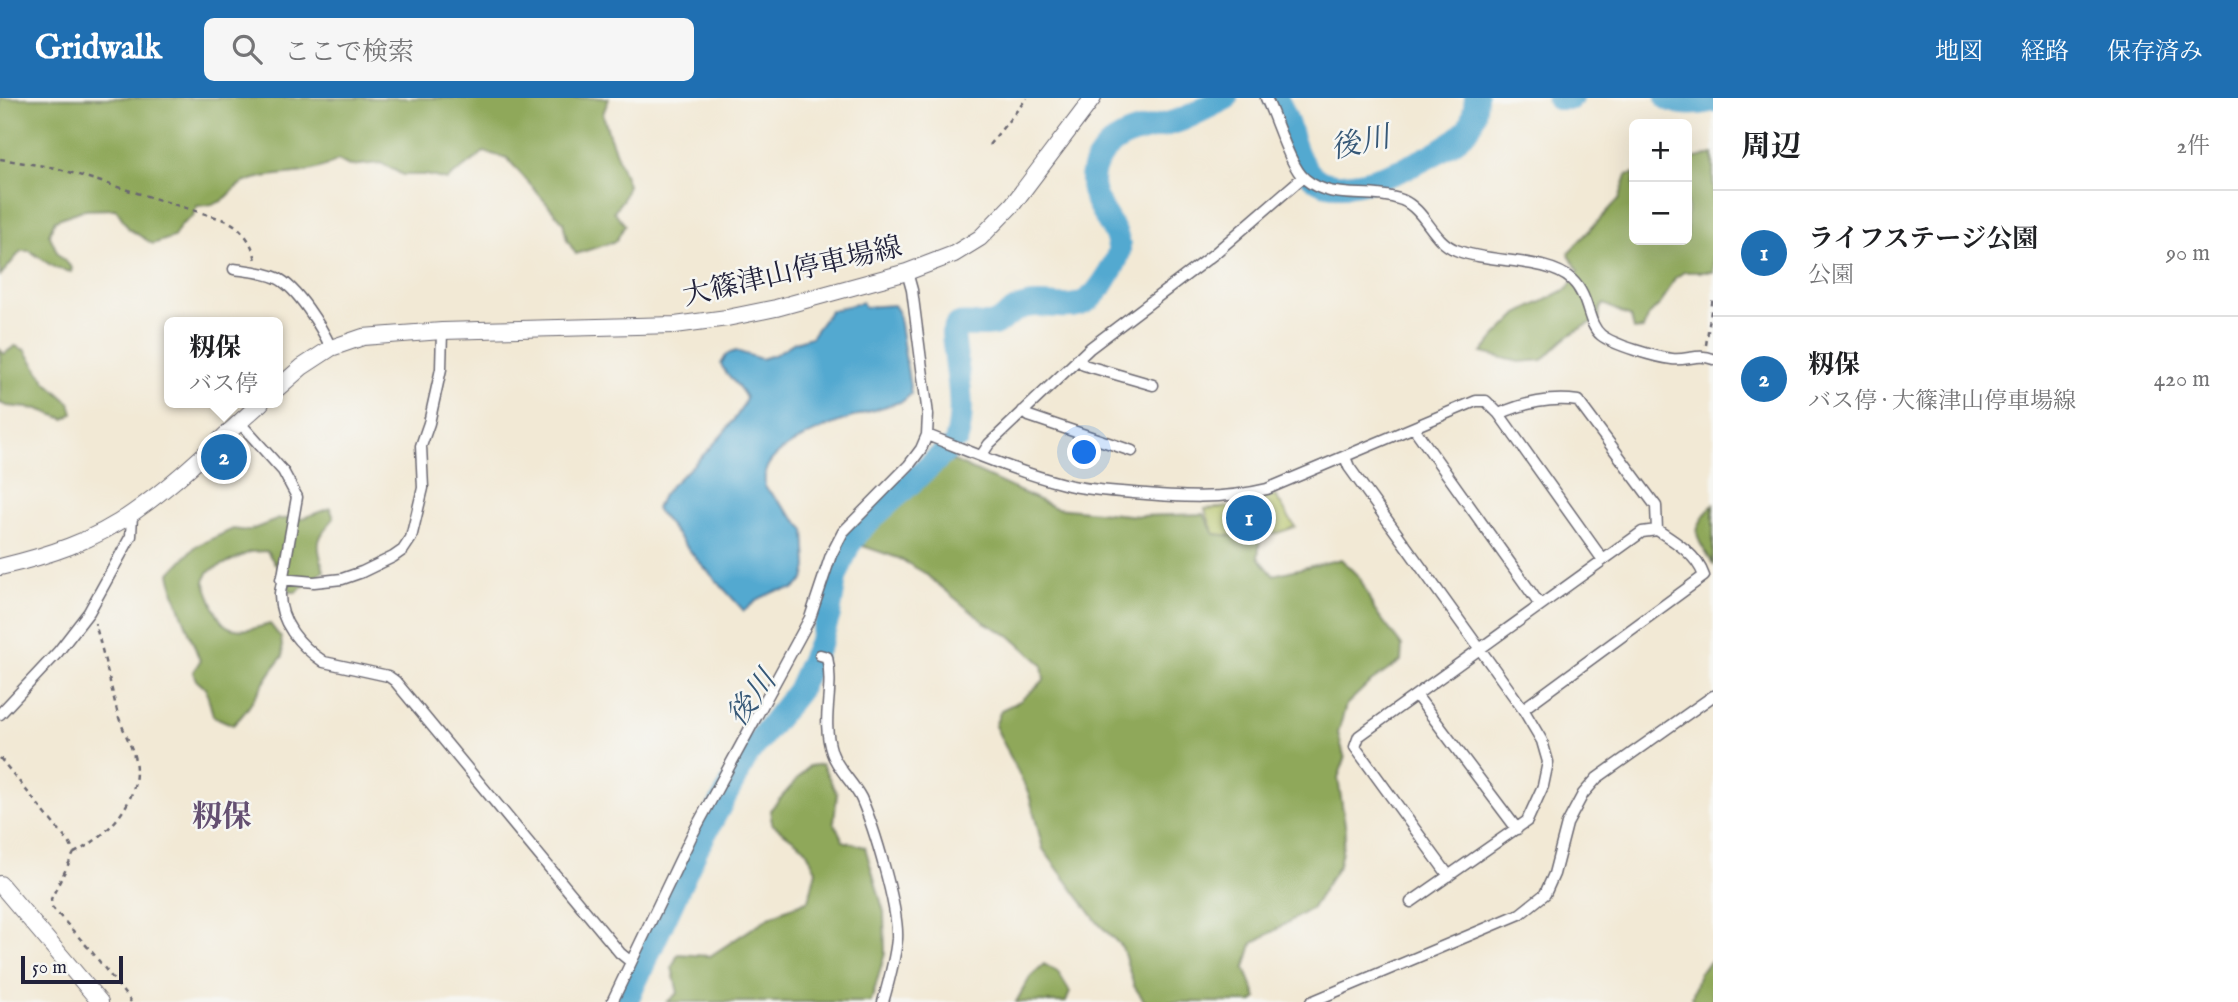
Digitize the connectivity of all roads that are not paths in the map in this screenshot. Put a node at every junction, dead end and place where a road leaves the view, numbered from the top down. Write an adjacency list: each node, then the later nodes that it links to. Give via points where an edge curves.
1 (1093, 98): 5 (main road, 大篠津山停車場線, via 1013,204 980,238 954,254)
2 (1266, 98): 3 (street)
3 (1303, 177): 8 (street, via 1318,188 1338,193 1402,201 1415,208 1452,249 1478,258 1558,270 1586,299 1600,335 1670,359); 9 (street, via 1214,254)
4 (234, 269): 7 (street, via 278,278 288,286)
5 (907, 272): 6 (main road, 大篠津山停車場線, via 776,307 675,325); 17 (street, via 929,415)
6 (442, 331): 7 (main road, 大篠津山停車場線, via 363,337); 25 (street, via 441,369 421,446 423,488 411,538 393,557 342,579)
7 (331, 348): 10 (main road, 大篠津山停車場線)
8 (1709, 357)
9 (1078, 358): 11 (street, via 1084,365); 13 (street)
10 (283, 384)
11 (1153, 385)
12 (255, 408): 15 (main road)
13 (1023, 411): 18 (street); 19 (street)
14 (1499, 414): 16 (street, via 1486,401 1476,401); 22 (street, via 1539,402 1578,401 1656,506); 23 (street)
15 (239, 422): 21 (main road); 25 (street, via 283,471 297,497)
16 (1414, 428): 20 (street); 26 (street)
17 (927, 435): 19 (street); 37 (street, via 909,466 843,532 810,618 692,835)
18 (1132, 451)
19 (981, 456): 20 (street, via 1094,490 1212,496 1240,496 1267,489)
20 (1345, 457): 27 (street)
21 (132, 514): 24 (main road, via 87,539); 32 (street, via 131,536 89,612)
22 (1657, 530): 23 (street, via 1642,532); 31 (street, via 1694,557 1704,576)
23 (1603, 561): 26 (street)
24 (0, 567)
25 (281, 579): 37 (street, via 282,616 297,638 324,662 395,681)
26 (1540, 605): 27 (street)
27 (1479, 649): 29 (street); 31 (street)
28 (820, 655): 40 (street, via 827,657 829,666 826,716 833,755 866,810 897,915)
29 (1416, 695): 33 (street); 34 (street, via 1359,736 1356,747)
30 (1713, 696): 41 (street, via 1597,778 1567,824 1545,894 1520,914)
31 (1523, 709): 33 (street, via 1542,741 1548,762 1538,799 1527,821)
32 (0, 713)
33 (1517, 829): 34 (street)
34 (1448, 876): 36 (street)
35 (0, 884): 38 (main road)
36 (1411, 902)
37 (631, 962): 39 (street)
38 (100, 1002)
39 (612, 1002)
40 (883, 1002)
41 (1311, 1002)

